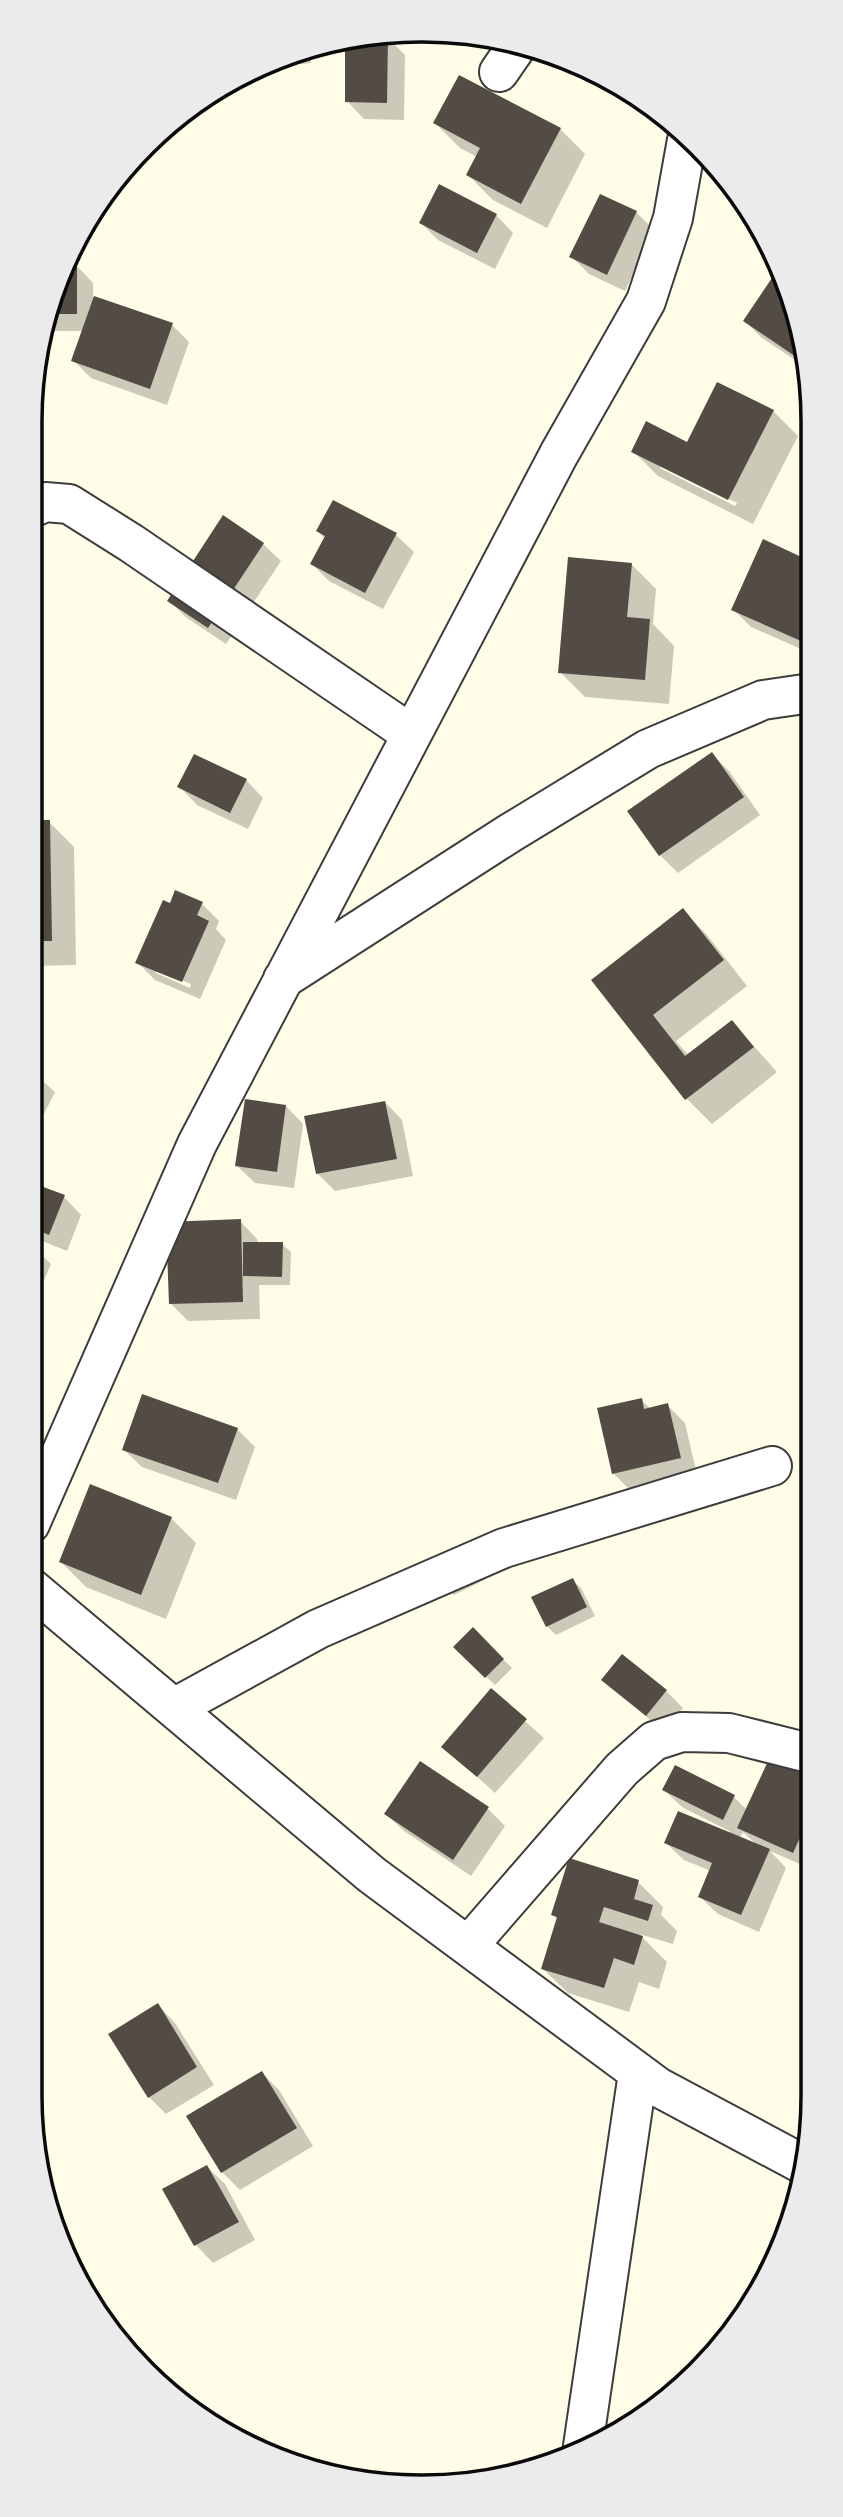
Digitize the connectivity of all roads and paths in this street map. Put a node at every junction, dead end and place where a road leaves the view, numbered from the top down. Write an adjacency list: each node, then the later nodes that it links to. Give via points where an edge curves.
1 (685, 149): 4 (street, via 673,218 646,301)
2 (42, 503): 4 (street, via 69,504)
3 (801, 694): 5 (street, via 763,700 648,749 510,832)
4 (411, 734): 5 (street)
5 (281, 981): 7 (street, via 197,1144)
6 (772, 1466): 9 (street, via 503,1548 318,1629)
7 (42, 1497)
8 (42, 1597): 9 (street)
9 (174, 1708): 11 (street, via 372,1875)
10 (801, 1751): 11 (street, via 729,1733 681,1731 654,1741 622,1769)
11 (468, 1946): 12 (street)
12 (638, 2073): 13 (street); 14 (street)
13 (796, 2160)
14 (584, 2438)

